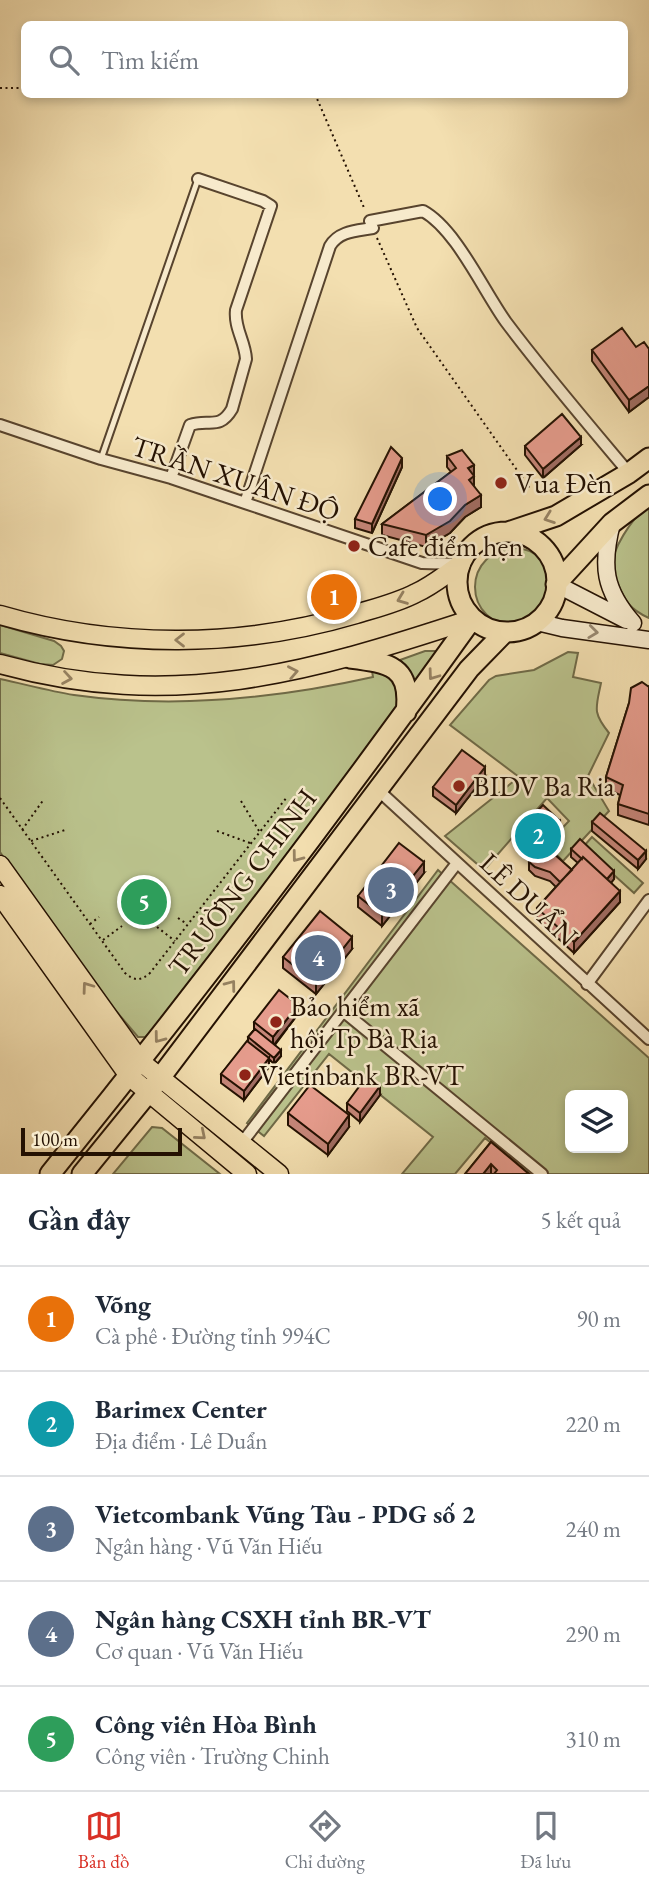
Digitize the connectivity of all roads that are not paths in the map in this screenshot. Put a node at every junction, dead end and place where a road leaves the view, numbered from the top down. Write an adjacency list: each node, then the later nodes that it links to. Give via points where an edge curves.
1 (198, 179): 4 (lane); 6 (street, via 271,206 236,310 246,359 232,409 218,423 190,425)
2 (0, 425): 4 (street, TRẦN XUÂN ĐỘ)
3 (649, 458): 5 (highway)
4 (101, 459): 6 (street, TRẦN XUÂN ĐỘ)
5 (629, 473): 8 (street, via 507,323 435,219 422,211 343,234 330,246); 10 (highway, one-way to 10, via 556,516)
6 (170, 478): 8 (street, TRẦN XUÂN ĐỘ)
7 (649, 495): 9 (highway)
8 (245, 503): 11 (street, TRẦN XUÂN ĐỘ, via 422,564)
9 (612, 523): 12 (highway); 16 (street, via 606,575 611,593)
10 (507, 532): 11 (highway, via 474,545); 12 (highway, via 526,536 543,547 553,564)
11 (461, 564): 13 (main road, one-way to 13, via 417,593 384,606 269,635 197,640 107,636); 14 (highway, via 457,587)
12 (556, 584): 15 (highway, via 551,605); 16 (street)
13 (0, 615)
14 (472, 619): 17 (highway); 20 (main road); 22 (highway, TRƯỜNG CHINH, one-way to 22)
15 (537, 622): 17 (highway); 19 (street, one-way to 19)
16 (633, 624): 18 (street)
17 (505, 632): 23 (highway, TRƯỜNG CHINH, via 469,669)
18 (649, 633)
19 (649, 640)
20 (350, 658): 21 (main road, one-way to 20, via 117,685 194,686 268,677); 22 (highway, via 394,668 404,679)
21 (0, 664)
22 (406, 712): 31 (highway, TRƯỜNG CHINH, one-way to 31)
23 (378, 790): 24 (street, LÊ DUẨN); 32 (highway, TRƯỜNG CHINH, one-way to 23)
24 (457, 863): 28 (street, LÊ DUẨN); 29 (street)
25 (0, 865): 31 (main road, one-way to 25)
26 (0, 895): 31 (main road)
27 (649, 900): 28 (street)
28 (587, 984): 30 (street, LÊ DUẨN)
29 (343, 1011): 33 (street); 38 (street)
30 (649, 1039)
31 (135, 1069): 32 (main road); 34 (highway, TRƯỜNG CHINH)
32 (155, 1085): 33 (main road); 35 (highway, TRƯỜNG CHINH); 36 (main road, one-way to 36)
33 (241, 1144): 37 (main road)
34 (50, 1174)
35 (82, 1174)
36 (247, 1174)
37 (279, 1174)
38 (542, 1174)

